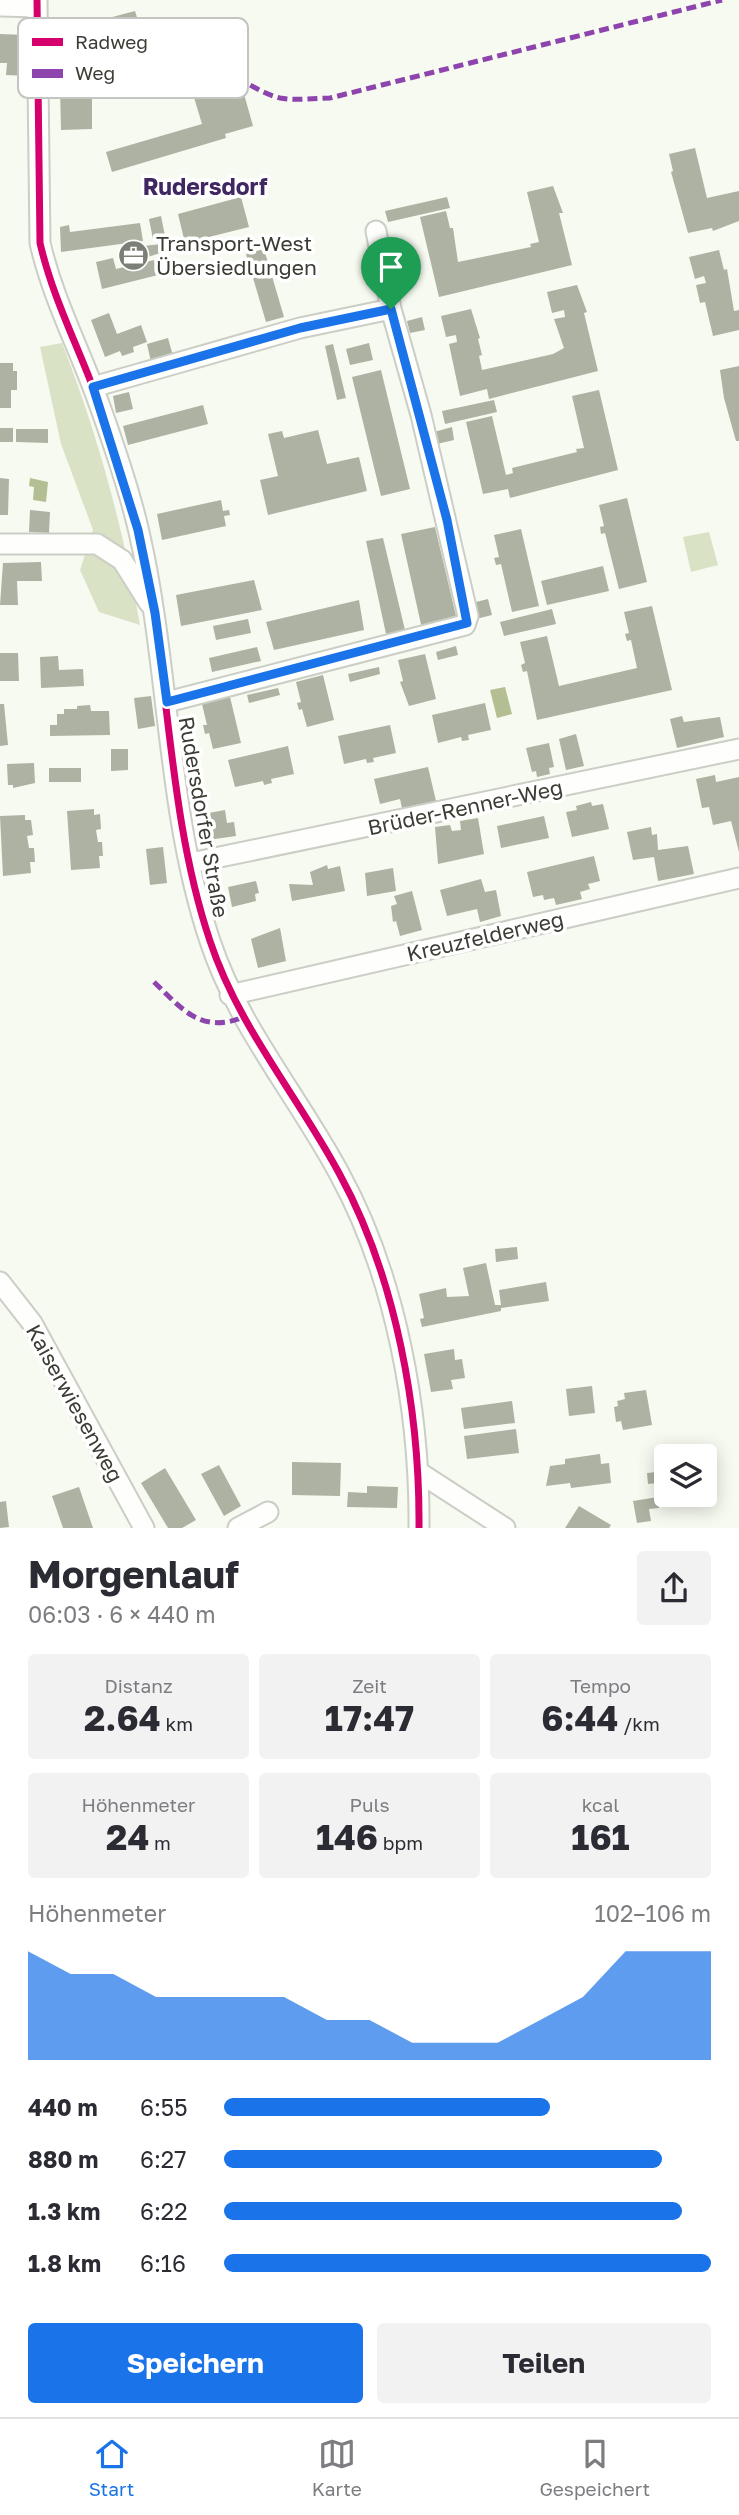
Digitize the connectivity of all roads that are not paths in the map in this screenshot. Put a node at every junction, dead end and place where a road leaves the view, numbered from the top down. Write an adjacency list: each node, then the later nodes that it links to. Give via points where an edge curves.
1 (36, 3): 2 (street)
2 (0, 6)
3 (38, 98): 6 (street, Rudersdorfer Straße, via 40,243 59,310)
4 (376, 231): 5 (street)
5 (391, 309): 6 (street, via 300,328); 9 (street, via 447,520 467,623)
6 (93, 387): 8 (street, Rudersdorfer Straße, via 138,530)
7 (0, 544): 8 (street, via 97,544 122,560)
8 (155, 613): 9 (street, Rudersdorfer Straße)
9 (167, 702): 11 (street, Rudersdorfer Straße)
10 (739, 749): 11 (street, Brüder-Renner-Weg)
11 (191, 863): 13 (street, Rudersdorfer Straße, via 209,940)
12 (739, 878): 13 (street, Kreuzfelderweg)
13 (230, 995): 15 (street, Rudersdorfer Straße, via 339,1171 358,1210 394,1316)
14 (0, 1282): 17 (street, Kaiserwiesenweg, via 32,1323)
15 (420, 1473): 19 (street, Rudersdorfer Straße); 20 (street)
16 (268, 1512): 18 (street)
17 (144, 1528)
18 (237, 1528)
19 (419, 1528)
20 (505, 1528)

